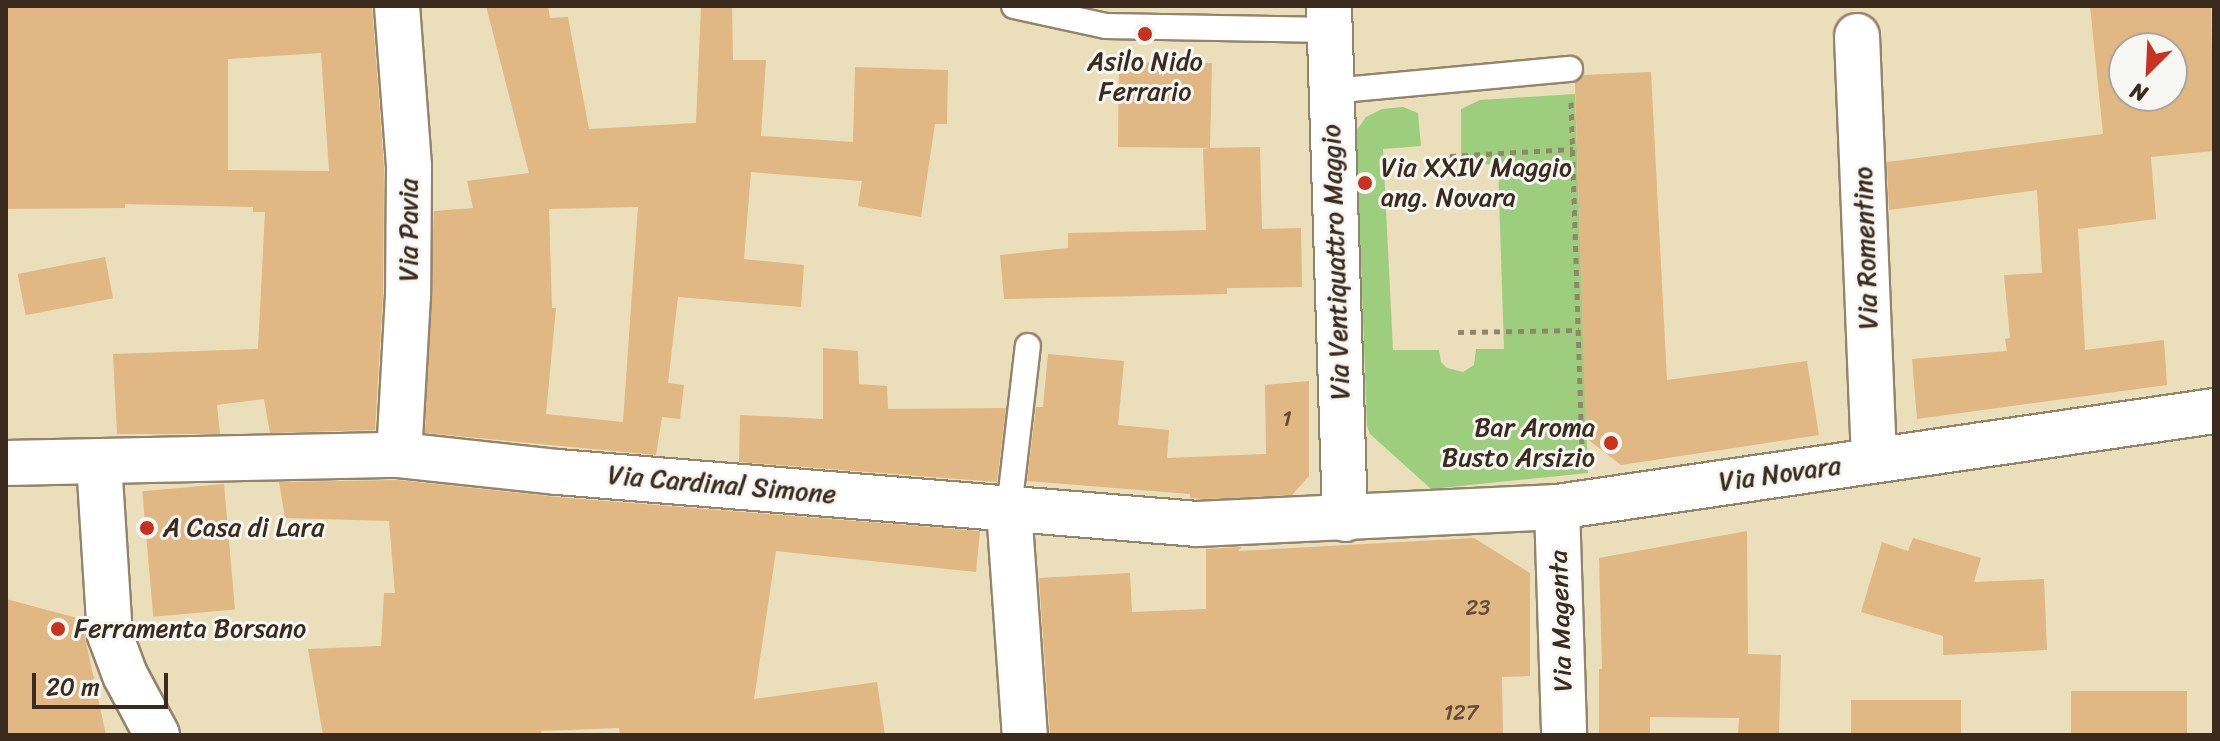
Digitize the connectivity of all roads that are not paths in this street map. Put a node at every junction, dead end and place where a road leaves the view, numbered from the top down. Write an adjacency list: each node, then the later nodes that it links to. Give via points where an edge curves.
1 (397, 6): 9 (street, Via Pavia, via 409,167)
2 (1014, 6): 3 (lane, via 1106,26)
3 (1330, 18): 6 (street, Via Ventiquattro Maggio)
4 (1857, 36): 10 (street, Via Romentino)
5 (1570, 69): 6 (lane)
6 (1331, 91): 15 (street, Via Ventiquattro Maggio)
7 (1028, 346): 14 (lane)
8 (2214, 411): 10 (street, Via Novara)
9 (399, 455): 11 (street, Via Cardinal Simone); 14 (street, Via Cardinal Simone)
10 (1874, 460): 13 (street, Via Novara)
11 (99, 462): 12 (street, Via Cardinal Simone); 16 (street, via 110,635)
12 (6, 463)
13 (1557, 507): 15 (street, Via Novara); 18 (street, Via Magenta)
14 (1009, 509): 15 (street, Via Cardinal Simone, via 1198,524); 17 (street)
15 (1345, 519)
16 (157, 735)
17 (1025, 735)
18 (1564, 735)

